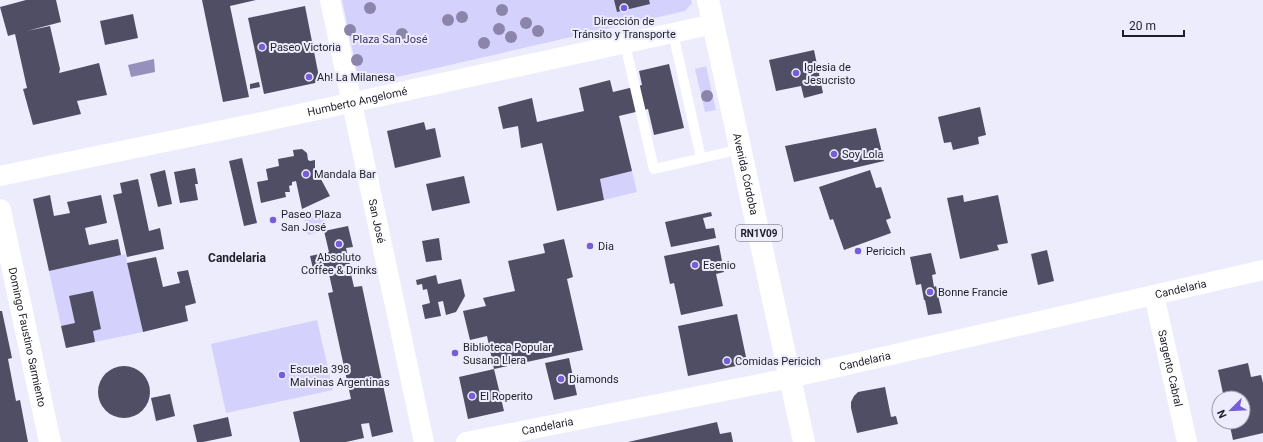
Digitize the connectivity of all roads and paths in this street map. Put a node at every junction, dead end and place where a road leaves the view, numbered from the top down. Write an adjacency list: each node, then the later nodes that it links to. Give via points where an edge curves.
1 (330, 0): 6 (street, San José)
2 (708, 0): 3 (main road, Avenida Córdoba / RN1V09)
3 (714, 24): 4 (street, Humberto Angelomé); 7 (main road, Avenida Córdoba / RN1V09)
4 (673, 33): 5 (street, Humberto Angelomé); 8 (lane)
5 (625, 44): 6 (street, Humberto Angelomé); 8 (lane, via 654,169)
6 (352, 102): 9 (street, Humberto Angelomé); 15 (street, San José)
7 (740, 149): 8 (lane); 13 (main road, Avenida Córdoba / RN1V09)
8 (701, 158)
9 (0, 176)
10 (0, 210): 14 (main road, Domingo Faustino Sarmiento)
11 (1263, 270): 12 (street, Candelaria)
12 (1154, 295): 13 (street, Candelaria); 18 (street, Sargento Cabral)
13 (790, 378): 16 (street, Candelaria); 17 (main road, Avenida Córdoba / RN1V09)
14 (50, 442)
15 (424, 442)
16 (466, 442)
17 (804, 442)
18 (1187, 442)

